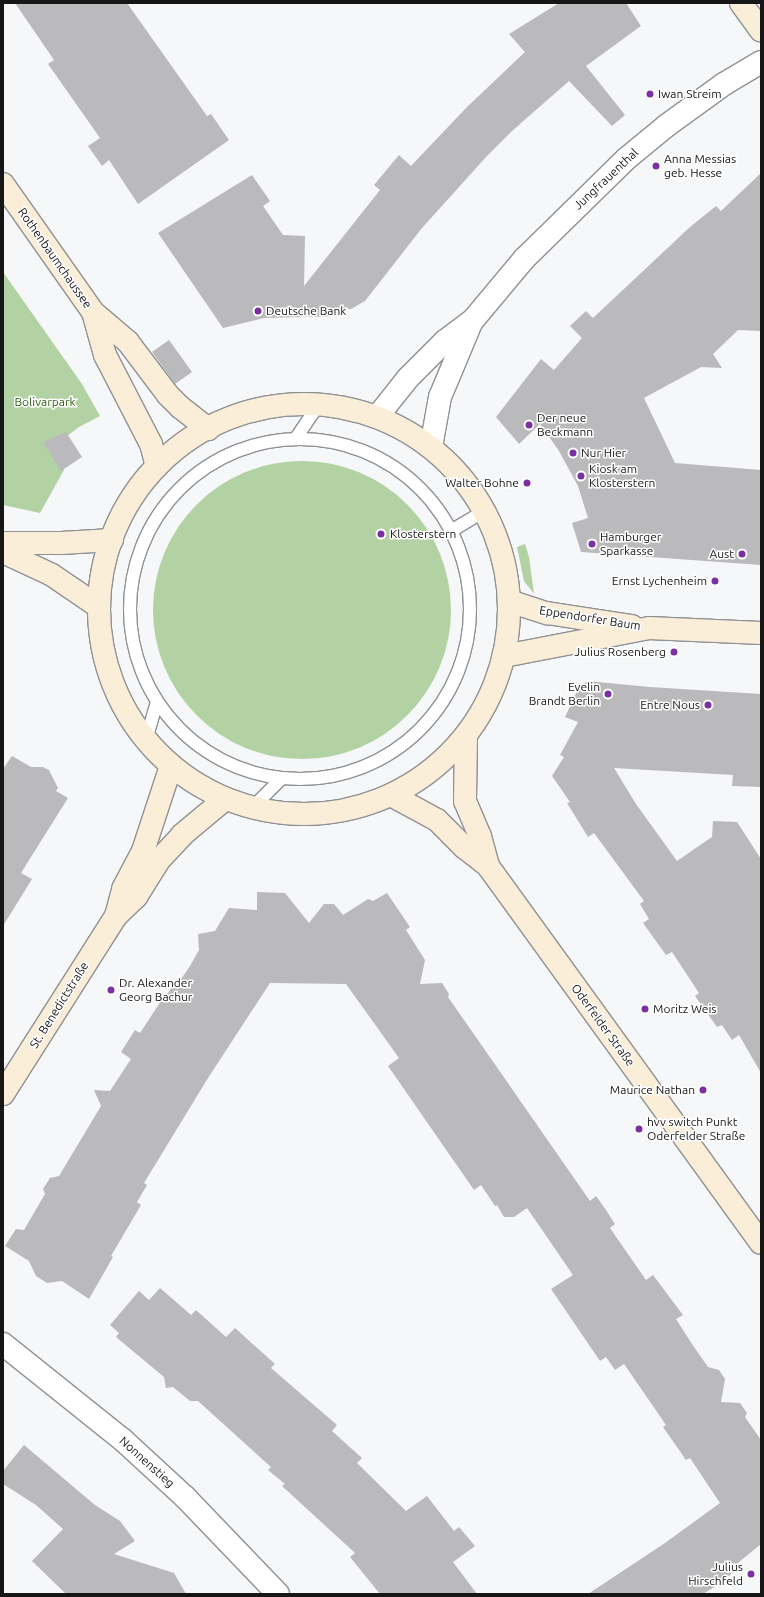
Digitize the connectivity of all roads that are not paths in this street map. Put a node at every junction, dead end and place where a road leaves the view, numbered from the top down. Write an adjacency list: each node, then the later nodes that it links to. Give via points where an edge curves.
1 (742, 3): 2 (main road)
2 (761, 31)
3 (761, 62): 6 (street, Jungfrauenthal, via 724,84 626,159 524,259)
4 (3, 184): 5 (main road, Rothenbaumchaussee)
5 (93, 312): 9 (main road, Rothenbaumchaussee, via 128,342 180,408); 12 (main road, Rothenbaumchaussee, via 105,355 151,444)
6 (473, 320): 8 (street, Jungfrauenthal, via 445,341 408,378); 11 (street, Jungfrauenthal, via 440,397)
7 (319, 404): 8 (main road); 9 (main road, via 254,410); 10 (lane)
8 (377, 417): 11 (main road, via 398,426)
9 (208, 429): 12 (main road)
10 (296, 438): 14 (lane, via 311,437 348,444 387,461 433,502); 23 (lane, via 249,447 199,470 166,501 146,535 132,577 130,617 140,665)
11 (432, 447): 13 (main road, via 452,466)
12 (157, 466): 15 (main road, via 128,504)
13 (484, 511): 14 (lane); 18 (main road, via 502,553)
14 (451, 531): 27 (lane, via 464,574 469,624 459,676 449,696 425,728 406,745 381,760 348,773 314,778)
15 (112, 540): 16 (main road); 19 (main road, via 102,572)
16 (3, 543)
17 (3, 552): 19 (main road, via 52,575)
18 (509, 600): 20 (main road, Eppendorfer Baum, via 547,613); 22 (main road)
19 (99, 606): 25 (main road, via 104,654 110,677 123,705)
20 (649, 628): 21 (main road, Eppendorfer Baum); 22 (main road, Eppendorfer Baum)
21 (761, 633)
22 (504, 656): 24 (main road, via 494,690)
23 (157, 702): 25 (lane); 27 (lane, via 179,727 220,760 240,769)
24 (466, 736): 28 (main road, via 433,770); 31 (main road, Oderfelder Straße, via 465,801 480,836)
25 (146, 740): 26 (main road)
26 (171, 766): 29 (main road); 32 (main road, St. Benedictstraße, via 145,844 123,889)
27 (282, 778): 30 (lane)
28 (391, 795): 30 (main road, via 365,806 308,815); 31 (main road, Oderfelder Straße, via 437,820)
29 (225, 799): 30 (main road); 32 (main road, St. Benedictstraße, via 182,835 159,860 136,897)
30 (252, 808)
31 (488, 866): 34 (main road, Oderfelder Straße)
32 (116, 916): 33 (main road, St. Benedictstraße)
33 (3, 1094)
34 (761, 1243)
35 (3, 1344): 36 (street, Nonnenstieg, via 123,1440 185,1497)
36 (278, 1594)

